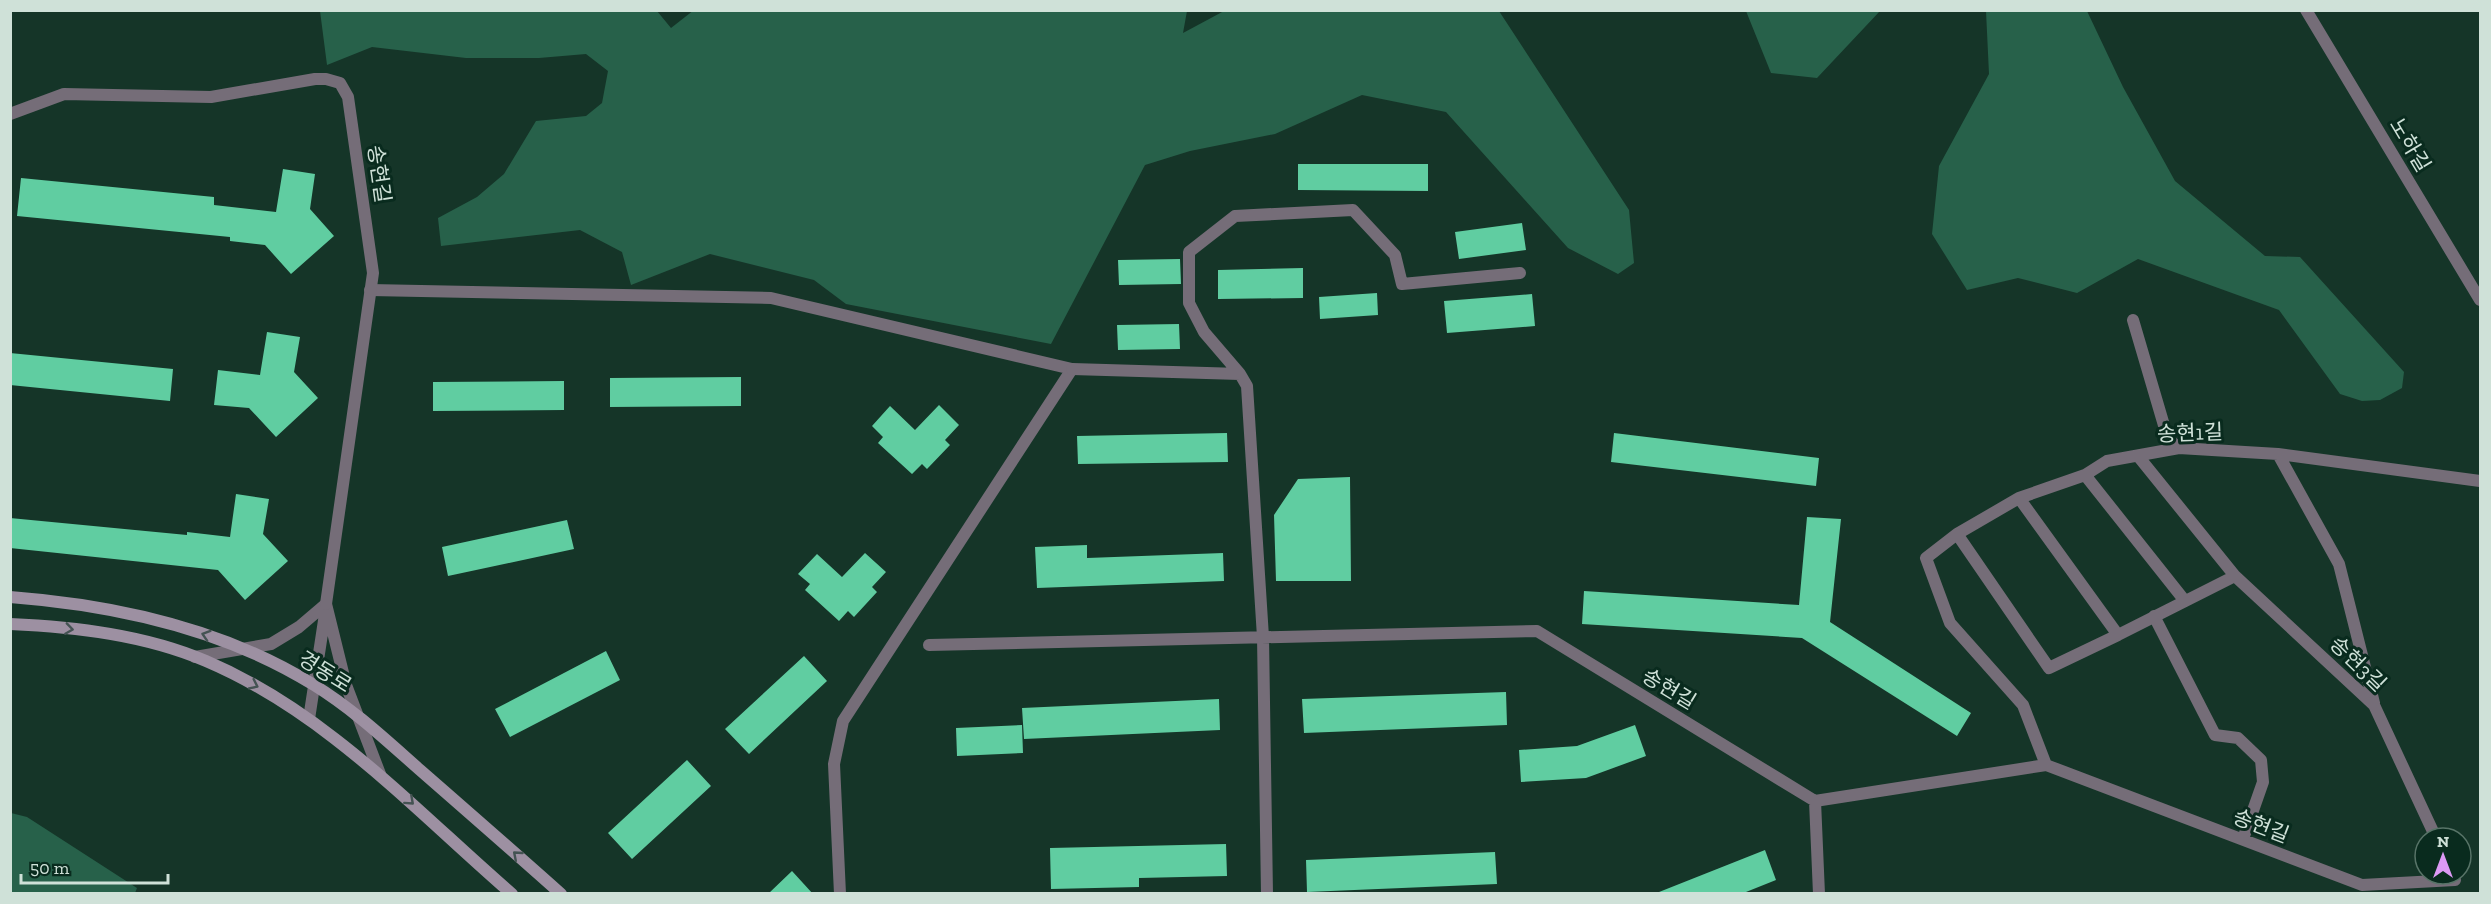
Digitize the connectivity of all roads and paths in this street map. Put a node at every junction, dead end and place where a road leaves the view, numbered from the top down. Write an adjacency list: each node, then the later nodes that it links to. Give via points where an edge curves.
1 (2306, 10): 5 (street, 노하길)
2 (10, 114): 4 (street, 송현길, via 64,94 211,97 315,79 340,83 348,97 373,273)
3 (1520, 273): 8 (street, via 1402,284 1395,255 1353,210 1235,216 1189,252 1189,303 1204,332)
4 (370, 290): 7 (street, via 771,298); 19 (street, 송현길)
5 (2481, 300)
6 (2133, 320): 9 (street, via 2168,439)
7 (1072, 369): 8 (street); 39 (street, via 843,721 834,764)
8 (1240, 374): 23 (street, via 1247,386)
9 (2179, 448): 10 (street, 송현1길); 11 (street, 송현1길)
10 (2278, 454): 13 (street, 송현1길); 28 (street, via 2339,564)
11 (2138, 456): 12 (street, 송현1길, via 2107,461); 16 (street, 송현3길)
12 (2085, 475): 14 (street, 송현1길); 18 (street)
13 (2481, 481)
14 (2019, 498): 15 (street, 송현1길); 22 (street)
15 (1957, 534): 22 (street, via 2049,668); 31 (street, 송현1길, via 1926,558 1950,623 2023,705)
16 (2235, 576): 18 (street); 28 (street, 송현3길)
17 (10, 597): 25 (street, 경동로, one-way to 17, via 112,609)
18 (2185, 601): 20 (street)
19 (326, 604): 25 (street, via 271,644); 27 (street, 송현길); 29 (street, via 337,656)
20 (2154, 616): 22 (street); 35 (street, via 2215,735 2238,738 2261,760 2263,782)
21 (10, 624): 26 (street, one-way to 26, via 128,637)
22 (2118, 635)
23 (1263, 637): 24 (street, 송현길); 33 (street, 송현길, via 1537,631); 40 (street)
24 (929, 645)
25 (245, 648): 26 (street); 27 (street, 경동로)
26 (195, 657): 30 (street, one-way to 30, via 265,690)
27 (315, 685): 29 (street, 경동로); 30 (street, 송현길)
28 (2374, 705): 34 (street, 송현3길)
29 (360, 717): 32 (street); 38 (street, 경동로, one-way to 29)
30 (309, 719): 32 (street)
31 (2046, 765): 33 (street, 송현길); 35 (street, 송현길)
32 (380, 774): 37 (street, one-way to 37)
33 (1815, 801): 41 (street)
34 (2430, 826)
35 (2243, 839): 36 (street, 송현길, via 2362,885)
36 (2413, 881)
37 (512, 894)
38 (561, 894)
39 (840, 894)
40 (1268, 894)
41 (1819, 894)

